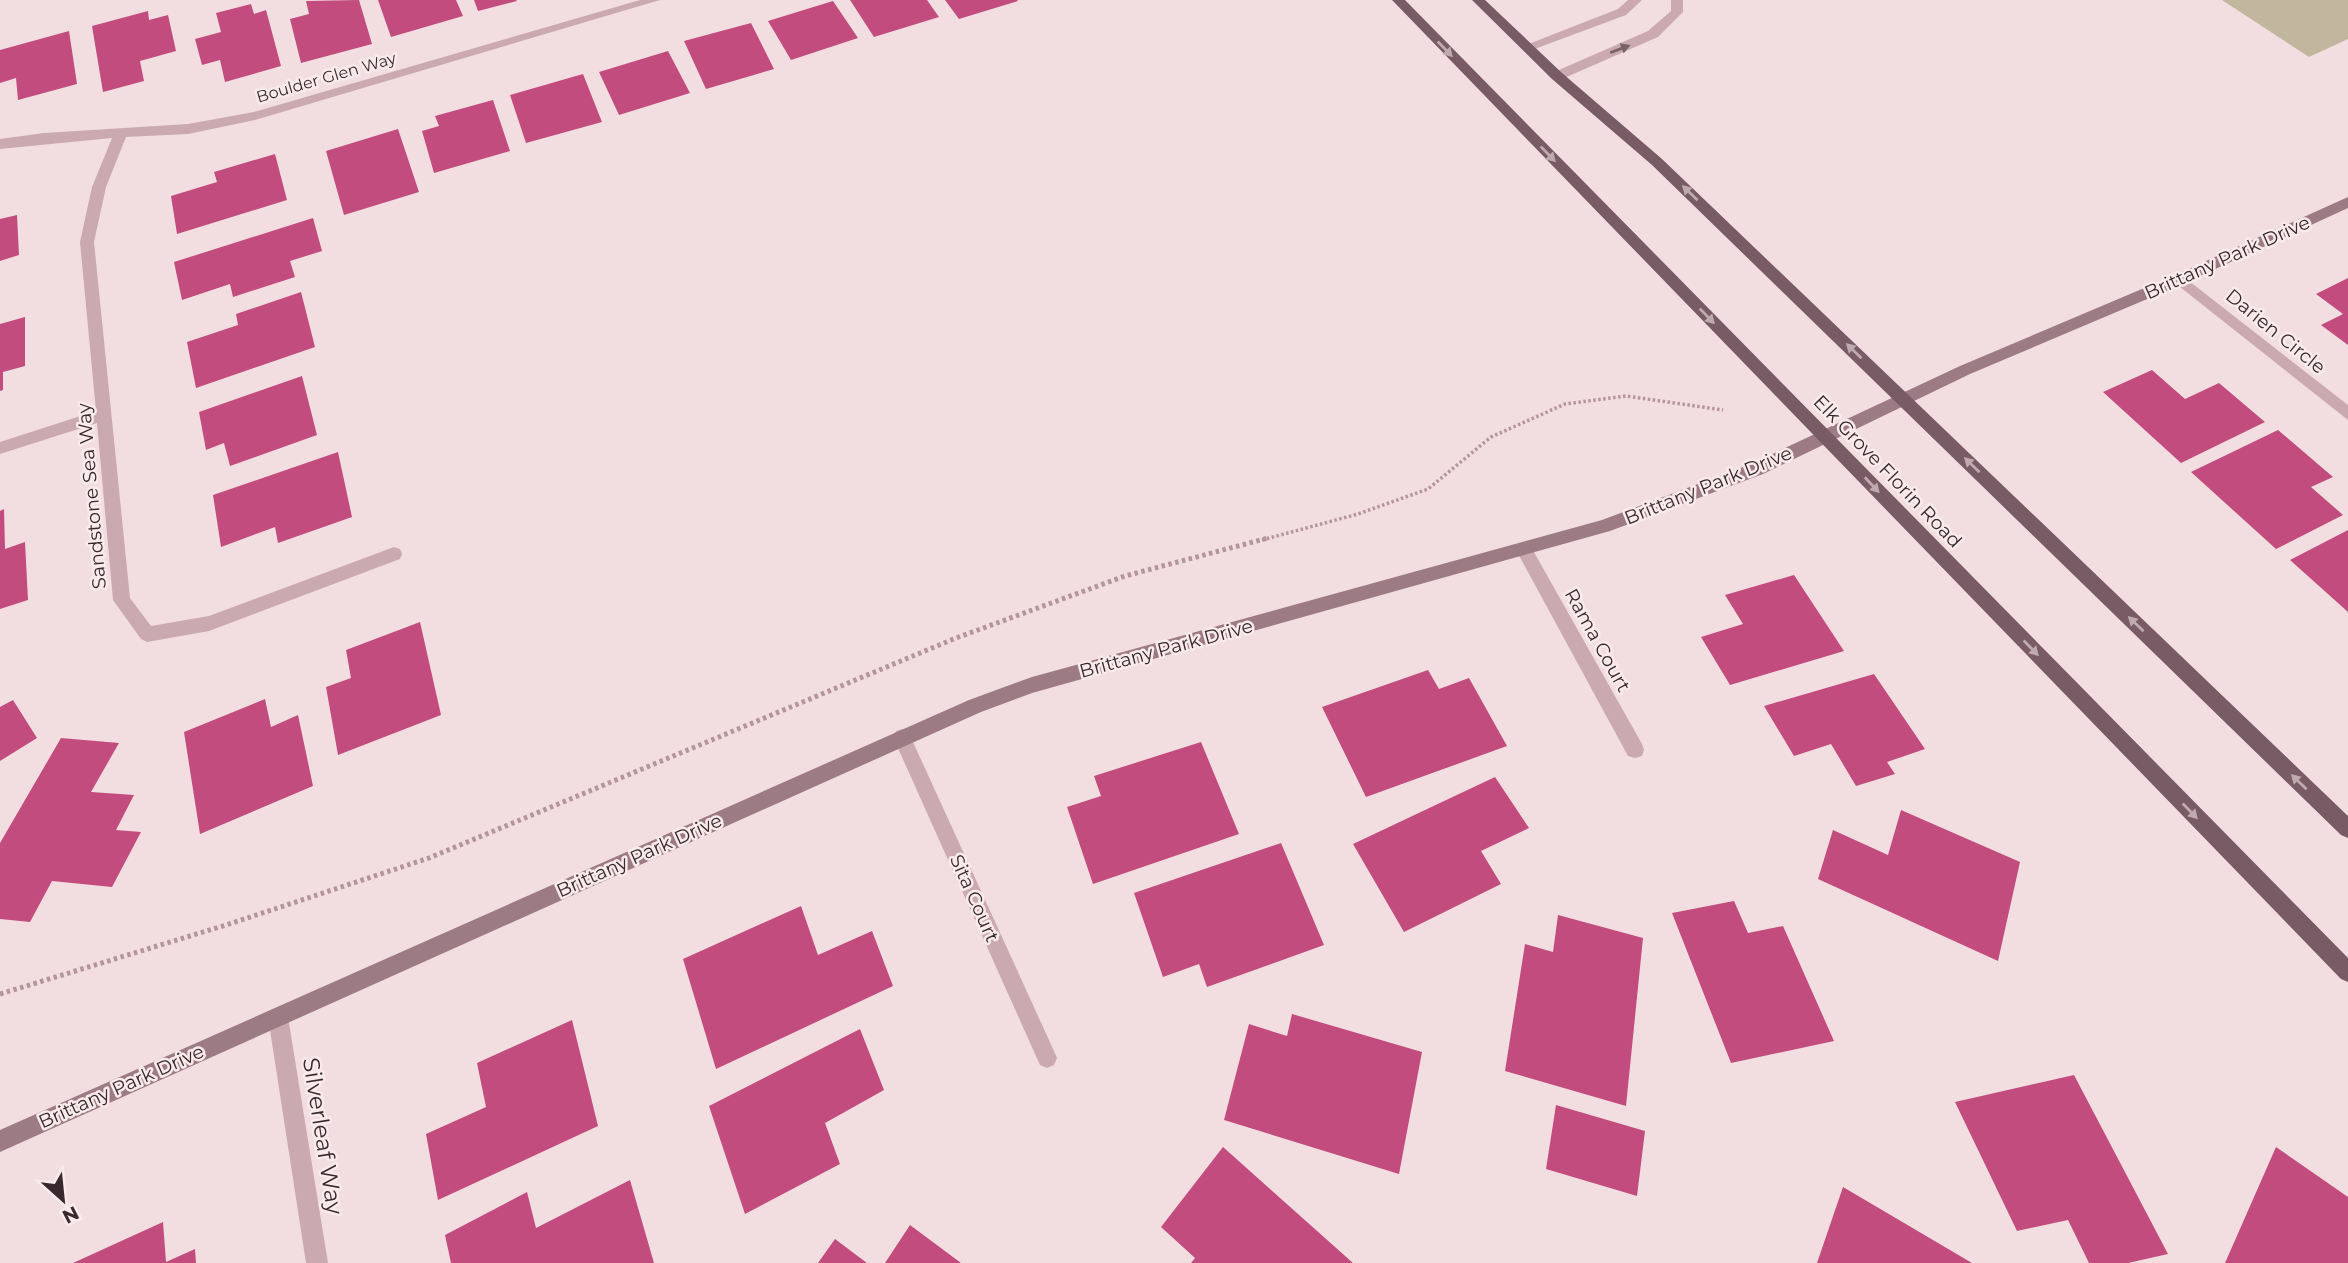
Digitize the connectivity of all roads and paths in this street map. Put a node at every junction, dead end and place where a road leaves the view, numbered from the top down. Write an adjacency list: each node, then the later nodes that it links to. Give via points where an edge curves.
1 (654, 0): 8 (street, Boulder Glen Way, via 255,116 188,129)
2 (1398, 0): 16 (main road, Elk Grove Florin Road, one-way to 16)
3 (1478, 0): 6 (main road)
4 (1636, 0): 6 (street, via 1622,12)
5 (1677, 0): 7 (street, one-way to 5, via 1653,34 1676,12)
6 (1527, 47): 7 (main road)
7 (1557, 76): 12 (main road, one-way to 7, via 1657,162)
8 (121, 134): 9 (street, Boulder Glen Way); 14 (street, Sandstone Sea Way, via 91,206 87,242)
9 (0, 144)
10 (2348, 202): 11 (street, Brittany Park Drive)
11 (2180, 279): 12 (street, Brittany Park Drive); 15 (street, Darien Circle)
12 (1903, 399): 16 (street, Brittany Park Drive); 22 (main road, one-way to 12)
13 (1723, 410): 24 (path, via 1626,396 1564,404 1491,438 1428,489 1358,514 1125,576 956,638 429,859)
14 (105, 414): 17 (street); 19 (street, Sandstone Sea Way, via 122,600 148,634 209,623)
15 (2348, 414)
16 (1825, 435): 18 (street, Brittany Park Drive, via 1699,492); 23 (main road, Elk Grove Florin Road, one-way to 23)
17 (0, 448)
18 (1524, 550): 20 (street, Brittany Park Drive, via 1032,685); 21 (street, Rama Court)
19 (394, 554)
20 (902, 737): 25 (street, Brittany Park Drive); 26 (street, Sita Court)
21 (1635, 750)
22 (2348, 830)
23 (2348, 972)
24 (0, 994)
25 (278, 1017): 27 (street, Brittany Park Drive); 28 (street, Silverleaf Way)
26 (1047, 1058)
27 (0, 1141)
28 (317, 1263)

